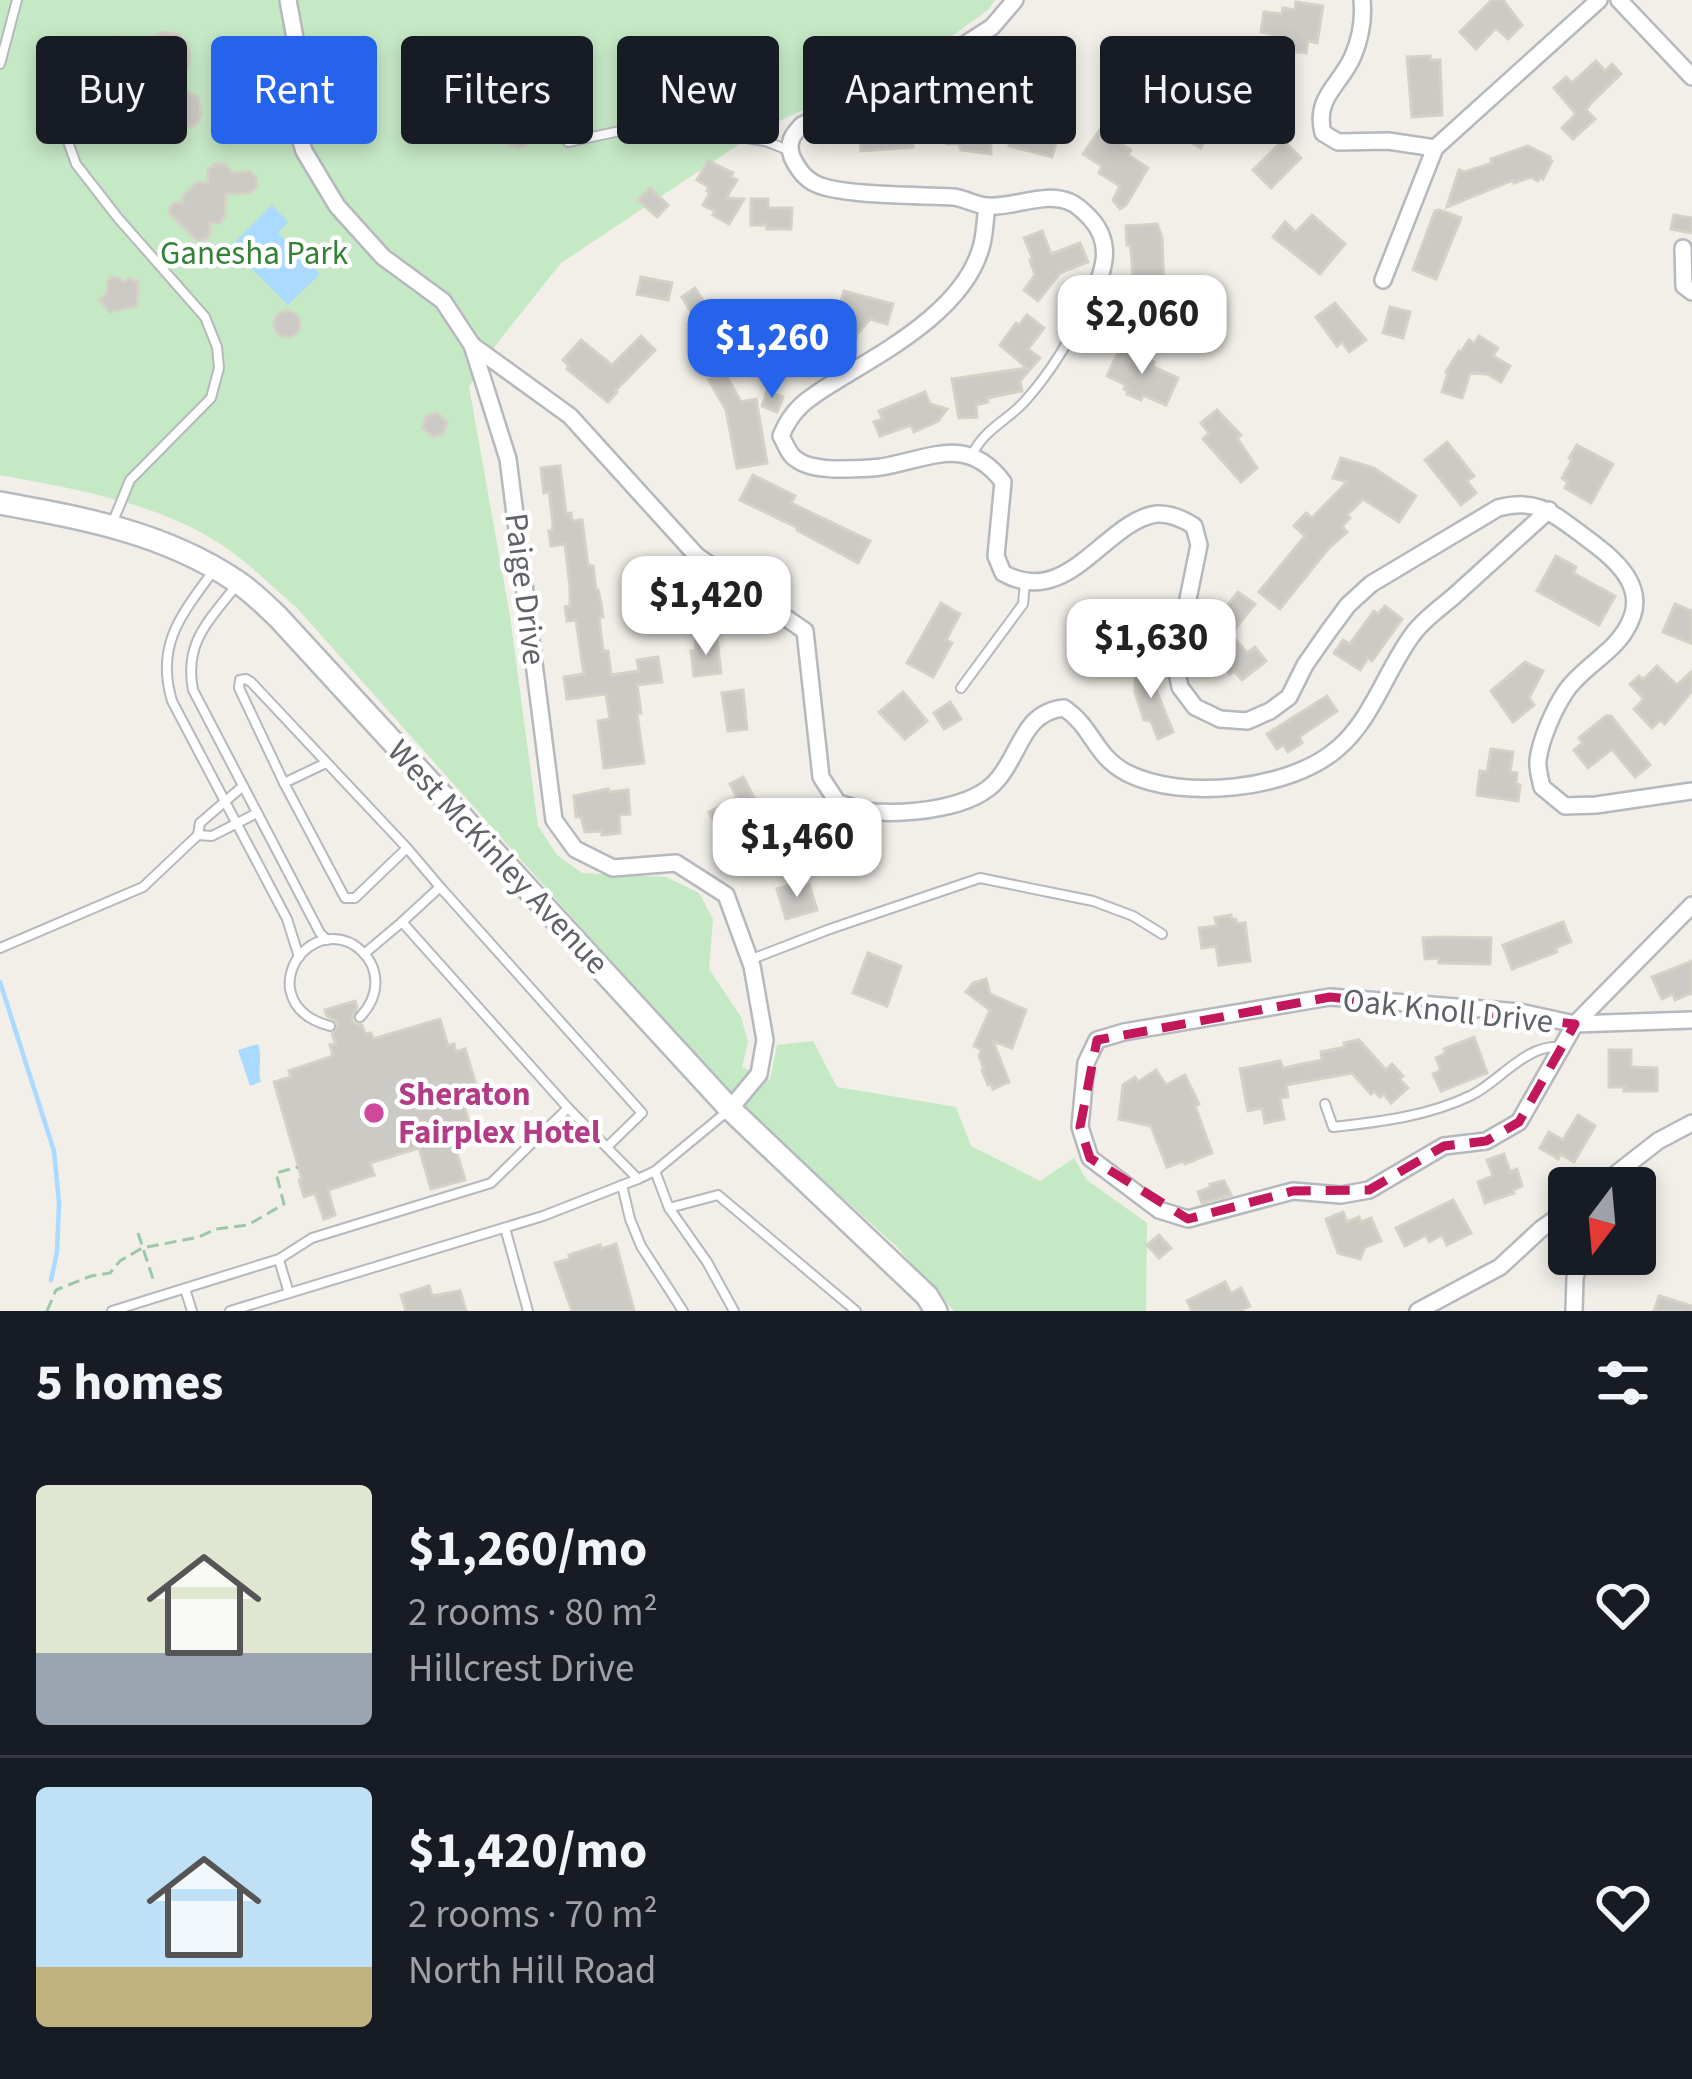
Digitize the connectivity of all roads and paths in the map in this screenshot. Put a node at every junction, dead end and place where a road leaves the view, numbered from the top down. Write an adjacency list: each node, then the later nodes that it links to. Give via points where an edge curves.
1 (17, 0): 7 (lane)
2 (288, 0): 18 (street, Paige Drive, via 297,49 292,111 304,151 337,206 383,256 443,301)
3 (1015, 0): 12 (street, via 956,50 802,125)
4 (1362, 0): 11 (street, via 1351,61 1324,100 1323,134 1338,142)
5 (1599, 0): 11 (street)
6 (1619, 0): 8 (street)
7 (0, 64)
8 (1692, 77)
9 (593, 137): 12 (lane, via 666,125)
10 (69, 144): 22 (lane, via 118,218 205,317 217,347 211,398 130,479)
11 (1435, 148): 15 (street)
12 (789, 150): 13 (street, via 816,184)
13 (987, 206): 17 (street, via 1053,199 1088,215 1106,248); 19 (street, via 981,249 946,303 806,400 781,436 794,458 818,468)
14 (1683, 248): 16 (street, via 1684,286)
15 (1383, 280)
16 (1692, 292)
17 (1093, 296): 19 (lane, via 1023,404 988,430)
18 (472, 345): 21 (street, via 570,416 697,556 805,631 821,777 838,803 873,812 943,808 976,797 997,782 1033,722 1064,708 1100,753 1156,784 1245,786 1297,772 1336,751 1414,632); 44 (street, Paige Drive, via 508,460 554,820 575,849 614,868 676,863 726,895)
19 (972, 455): 24 (street, via 1003,482 996,556 1003,573)
20 (0, 502): 22 (main road, West McKinley Avenue)
21 (1549, 510): 24 (street, via 1521,502 1498,508 1371,584 1328,632 1289,697 1247,722 1195,707 1180,687 1175,663 1199,544 1194,526 1156,514 1069,571); 30 (street, via 1616,560 1635,605 1626,631 1567,690 1544,738 1542,787 1565,806)
22 (112, 526): 23 (main road, West McKinley Avenue)
23 (215, 568): 25 (main road, West McKinley Avenue); 31 (lane, via 184,611 165,666 172,701)
24 (1025, 581): 26 (lane, via 1023,604)
25 (239, 582): 29 (lane, via 196,641 190,675); 52 (main road, West McKinley Avenue)
26 (961, 688)
27 (326, 763): 28 (lane); 28 (lane, via 251,682 240,680); 35 (lane)
28 (284, 784): 35 (lane, via 345,898 355,898)
29 (244, 787): 31 (lane); 32 (lane)
30 (1692, 791)
31 (225, 801): 33 (lane); 34 (lane, via 200,823)
32 (257, 813): 33 (lane); 40 (lane)
33 (237, 823): 34 (lane); 43 (lane)
34 (198, 836): 41 (lane, via 143,887)
35 (407, 848): 36 (lane)
36 (440, 887): 38 (lane); 54 (lane, via 642,1112)
37 (1692, 905): 47 (street)
38 (402, 922): 42 (lane); 51 (lane)
39 (1162, 934): 44 (lane, via 1093,901 980,878)
40 (327, 940): 42 (lane); 43 (lane)
41 (0, 948)
42 (364, 953): 45 (lane, via 376,983)
43 (299, 957): 48 (lane, via 291,974 295,1002)
44 (750, 960): 52 (street, Paige Drive, via 765,1040 759,1074)
45 (360, 1017)
46 (1692, 1020): 47 (street)
47 (1575, 1024): 49 (street, Oak Knoll Drive); 49 (street, Oak Knoll Drive, via 1520,1012 1330,998 1124,1032 1097,1040 1091,1051 1080,1127 1090,1158 1159,1210 1188,1219 1293,1191 1341,1196 1369,1190 1444,1146 1486,1141 1519,1122)
48 (330, 1026)
49 (1562, 1047): 50 (lane, via 1546,1046 1474,1094 1435,1109 1334,1127)
50 (1325, 1104)
51 (568, 1108): 54 (lane); 65 (lane, via 491,1183 312,1238)
52 (730, 1109): 57 (lane); 79 (main road, West McKinley Avenue)
53 (1692, 1123): 56 (street)
54 (607, 1148): 58 (lane)
55 (298, 1167): 64 (path, via 276,1173 284,1204 248,1225)
56 (1626, 1167)
57 (656, 1172): 58 (lane); 60 (lane)
58 (638, 1179): 59 (lane)
59 (622, 1185): 62 (lane); 76 (lane, via 641,1246)
60 (669, 1208): 77 (lane); 78 (lane, via 718,1195)
61 (1548, 1224): 80 (street, via 1500,1267)
62 (505, 1228): 68 (lane); 75 (lane)
63 (138, 1233): 64 (path)
64 (142, 1248): 69 (path); 71 (path, via 110,1274 56,1290)
65 (279, 1259): 67 (lane); 68 (lane)
66 (1576, 1275): 81 (street)
67 (184, 1288): 69 (lane); 73 (lane)
68 (289, 1293): 74 (lane)
69 (158, 1297): 70 (lane)
70 (125, 1309): 72 (lane)
71 (47, 1311)
72 (112, 1311)
73 (192, 1311)
74 (230, 1311)
75 (529, 1311)
76 (683, 1311)
77 (734, 1311)
78 (856, 1311)
79 (936, 1311)
80 (1418, 1311)
81 (1574, 1311)

